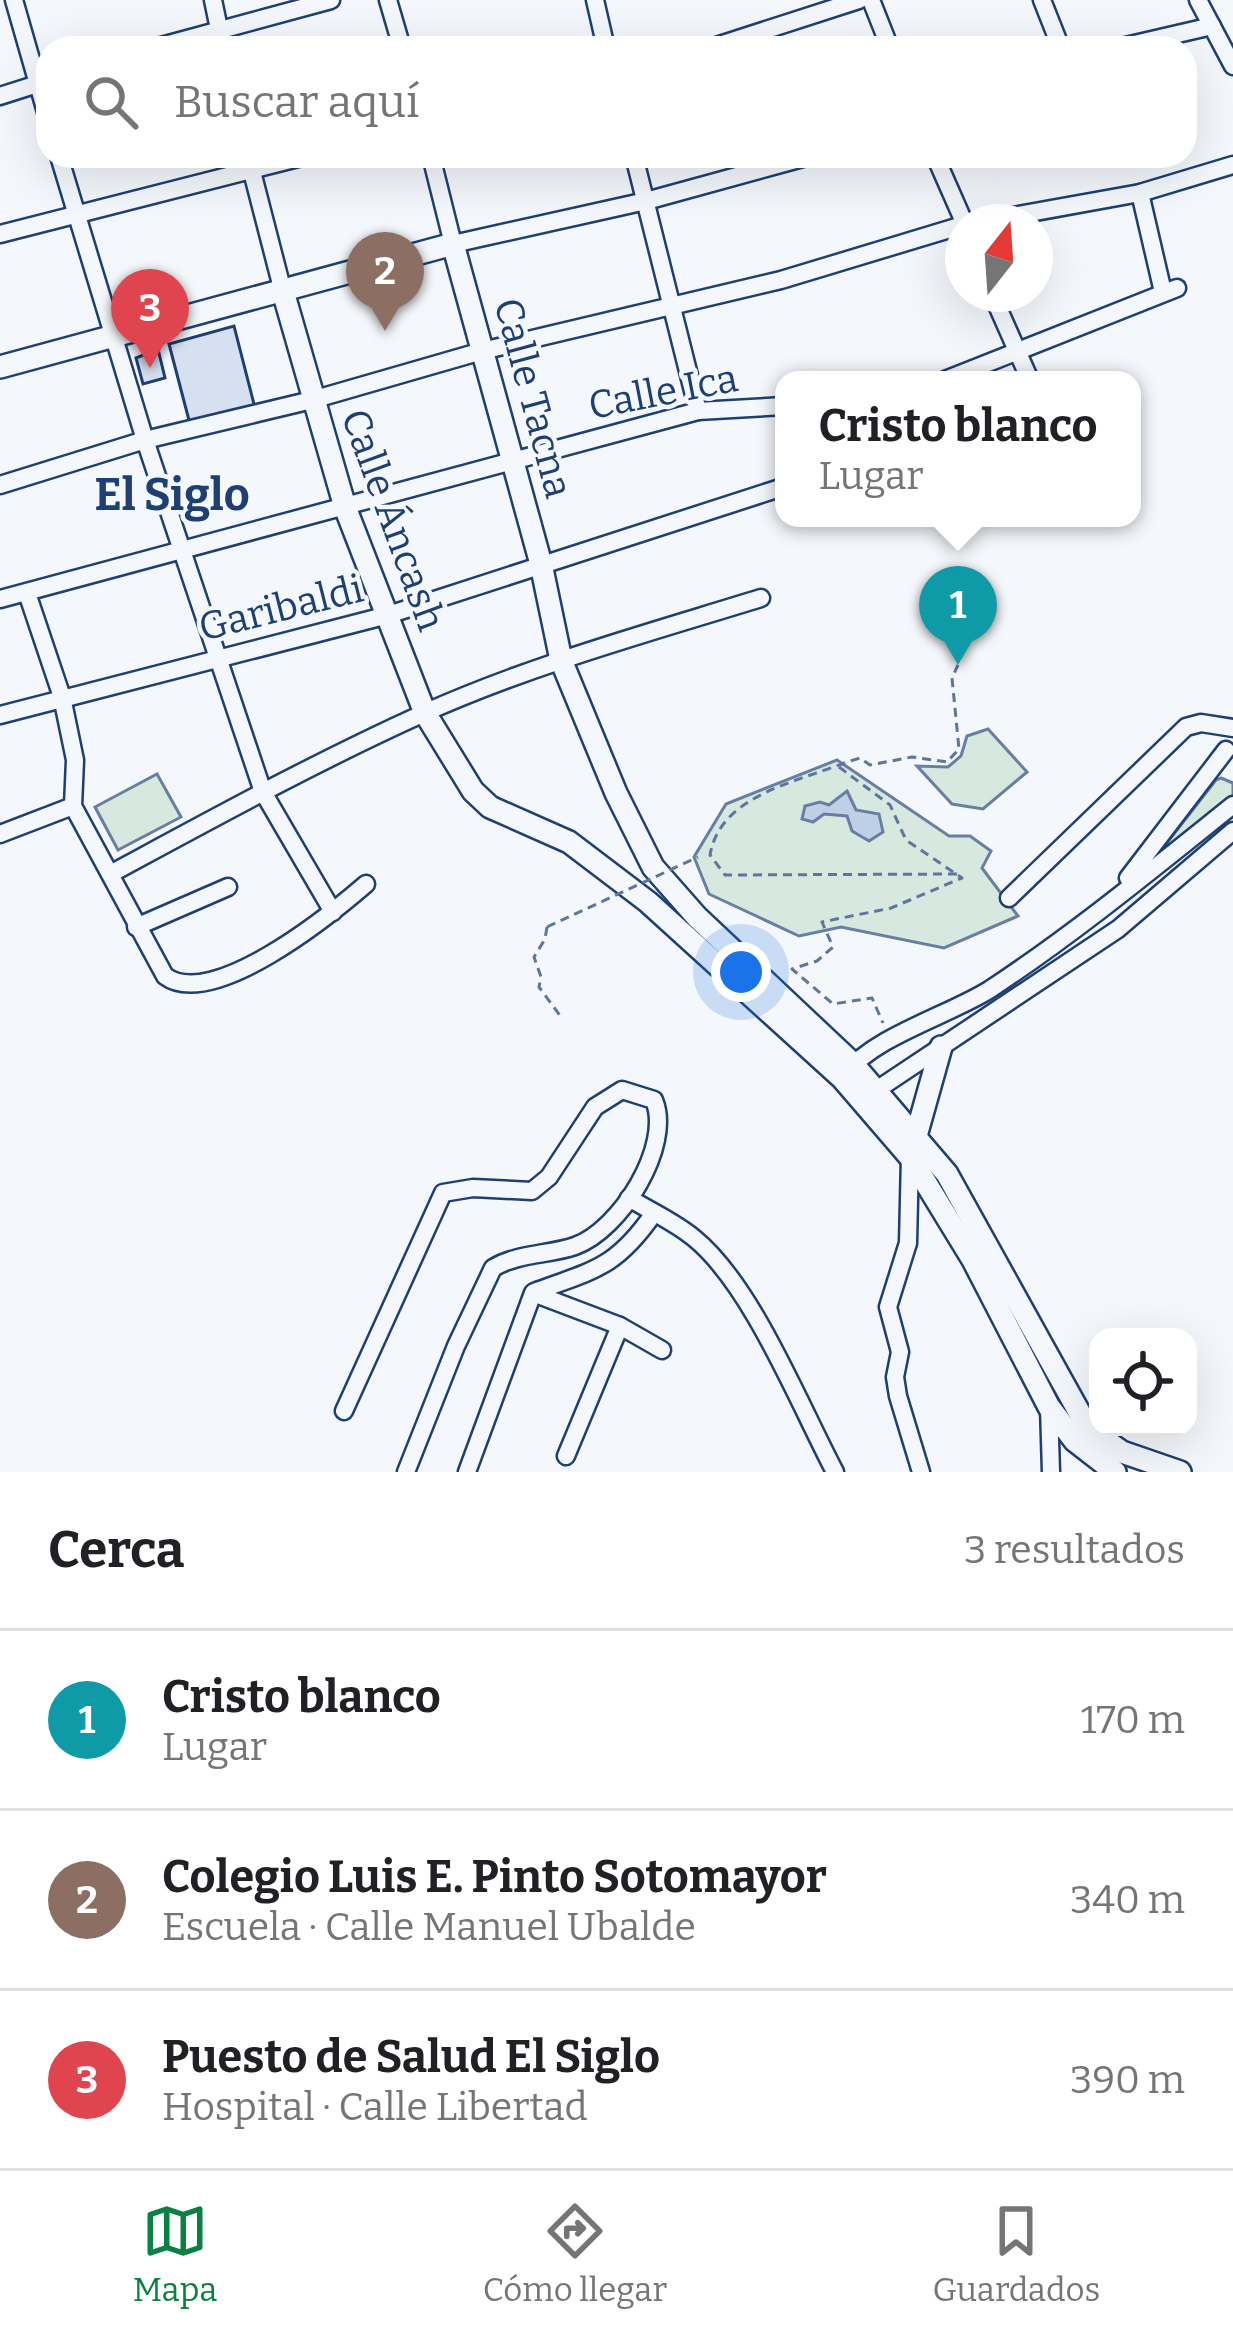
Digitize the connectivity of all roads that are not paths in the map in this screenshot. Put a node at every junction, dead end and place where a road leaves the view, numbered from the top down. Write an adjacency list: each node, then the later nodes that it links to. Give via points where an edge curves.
1 (14, 0): 20 (street)
2 (213, 0): 11 (street)
3 (331, 0): 11 (street)
4 (388, 0): 14 (street)
5 (595, 0): 15 (street)
6 (859, 0): 16 (street)
7 (871, 0): 17 (street)
8 (1042, 0): 18 (street)
9 (1198, 0): 10 (street)
10 (1212, 26): 19 (street); 21 (street)
11 (219, 28): 12 (street); 13 (street)
12 (193, 36)
13 (221, 36)
14 (398, 36)
15 (603, 36)
16 (747, 36)
17 (885, 36)
18 (1056, 36)
19 (1169, 36)
20 (36, 62)
21 (1233, 66)
22 (36, 84): 23 (street)
23 (0, 96)
24 (1233, 165): 32 (street)
25 (62, 168): 36 (street)
26 (233, 168): 36 (street)
27 (250, 168): 40 (street, Calle Áncash)
28 (434, 168): 39 (street, Calle Tacna)
29 (637, 168): 33 (street)
30 (766, 168): 33 (street)
31 (940, 168): 34 (street)
32 (1140, 194): 35 (street); 45 (street, via 1170,290)
33 (646, 201): 39 (street); 41 (street)
34 (955, 204)
35 (1053, 209)
36 (76, 216): 38 (street); 43 (street)
37 (945, 230): 41 (street)
38 (0, 234)
39 (454, 244): 40 (main road); 44 (main road, Calle Tacna)
40 (282, 289): 43 (main road); 49 (main road, Calle Áncash)
41 (674, 306): 44 (street); 51 (street)
42 (999, 312): 45 (street)
43 (114, 338): 46 (main road); 52 (street)
44 (482, 351): 49 (street); 53 (main road, Calle Tacna)
45 (1015, 352): 47 (street); 48 (street)
46 (0, 367)
47 (967, 371)
48 (1025, 371)
49 (312, 400): 52 (street); 56 (main road, Calle Áncash)
50 (775, 407): 51 (street, Calle Ica)
51 (698, 412): 53 (street, Calle Ica)
52 (145, 440): 54 (street); 57 (street)
53 (512, 458): 56 (street, Calle Ica); 58 (main road, Calle Tacna)
54 (0, 485)
55 (775, 490): 58 (street, Garibaldi)
56 (344, 507): 57 (street, Calle Ica); 62 (main road, Calle Áncash)
57 (184, 546): 59 (street, Calle Ica); 63 (street)
58 (541, 563): 62 (street, Garibaldi); 64 (main road, Calle Tacna)
59 (27, 593): 60 (street, Calle Ica); 65 (street)
60 (0, 598)
61 (761, 598): 64 (street)
62 (388, 615): 63 (street, Garibaldi); 66 (main road, Calle Áncash)
63 (220, 657): 65 (street, Garibaldi); 70 (street)
64 (561, 660): 66 (street); 85 (main road, Calle Tacna, via 653,867)
65 (62, 697): 67 (street, Garibaldi); 71 (street, via 75,760)
66 (425, 712): 70 (street); 85 (main road, Calle Áncash, via 490,807 568,842)
67 (0, 715)
68 (1233, 728): 69 (street); 78 (street, via 1186,727)
69 (1230, 757): 80 (street)
70 (263, 792): 75 (street); 79 (street)
71 (73, 806): 74 (street); 75 (street)
72 (1233, 806): 80 (street)
73 (1233, 831): 83 (street, via 1118,929)
74 (0, 833)
75 (112, 873): 81 (street)
76 (366, 884): 79 (street)
77 (227, 887): 81 (street)
78 (1009, 898)
79 (333, 912): 81 (street, via 248,966 183,984 165,976)
80 (1098, 913): 82 (street)
81 (136, 927)
82 (986, 992): 83 (street); 85 (street)
83 (999, 1011): 84 (street)
84 (941, 1046): 86 (street); 87 (main road)
85 (848, 1071): 86 (main road)
86 (868, 1096): 87 (main road)
87 (913, 1147): 93 (main road); 99 (street, via 908,1244 888,1307 900,1352 898,1396); 102 (main road, via 947,1174 1088,1428 1122,1452)
88 (629, 1198): 89 (street); 94 (street, via 653,1158 660,1115 654,1100 622,1090 595,1107 532,1191 443,1193); 96 (street, via 575,1246 494,1268)
89 (654, 1213): 90 (street, via 611,1264); 98 (street, via 721,1266)
90 (533, 1292): 91 (street); 97 (street)
91 (620, 1326): 92 (street); 95 (street)
92 (662, 1350)
93 (1049, 1407): 100 (street); 101 (main road)
94 (344, 1411)
95 (566, 1456)
96 (406, 1472)
97 (467, 1472)
98 (835, 1472)
99 (921, 1472)
100 (1051, 1472)
101 (1115, 1472)
102 (1180, 1472)

